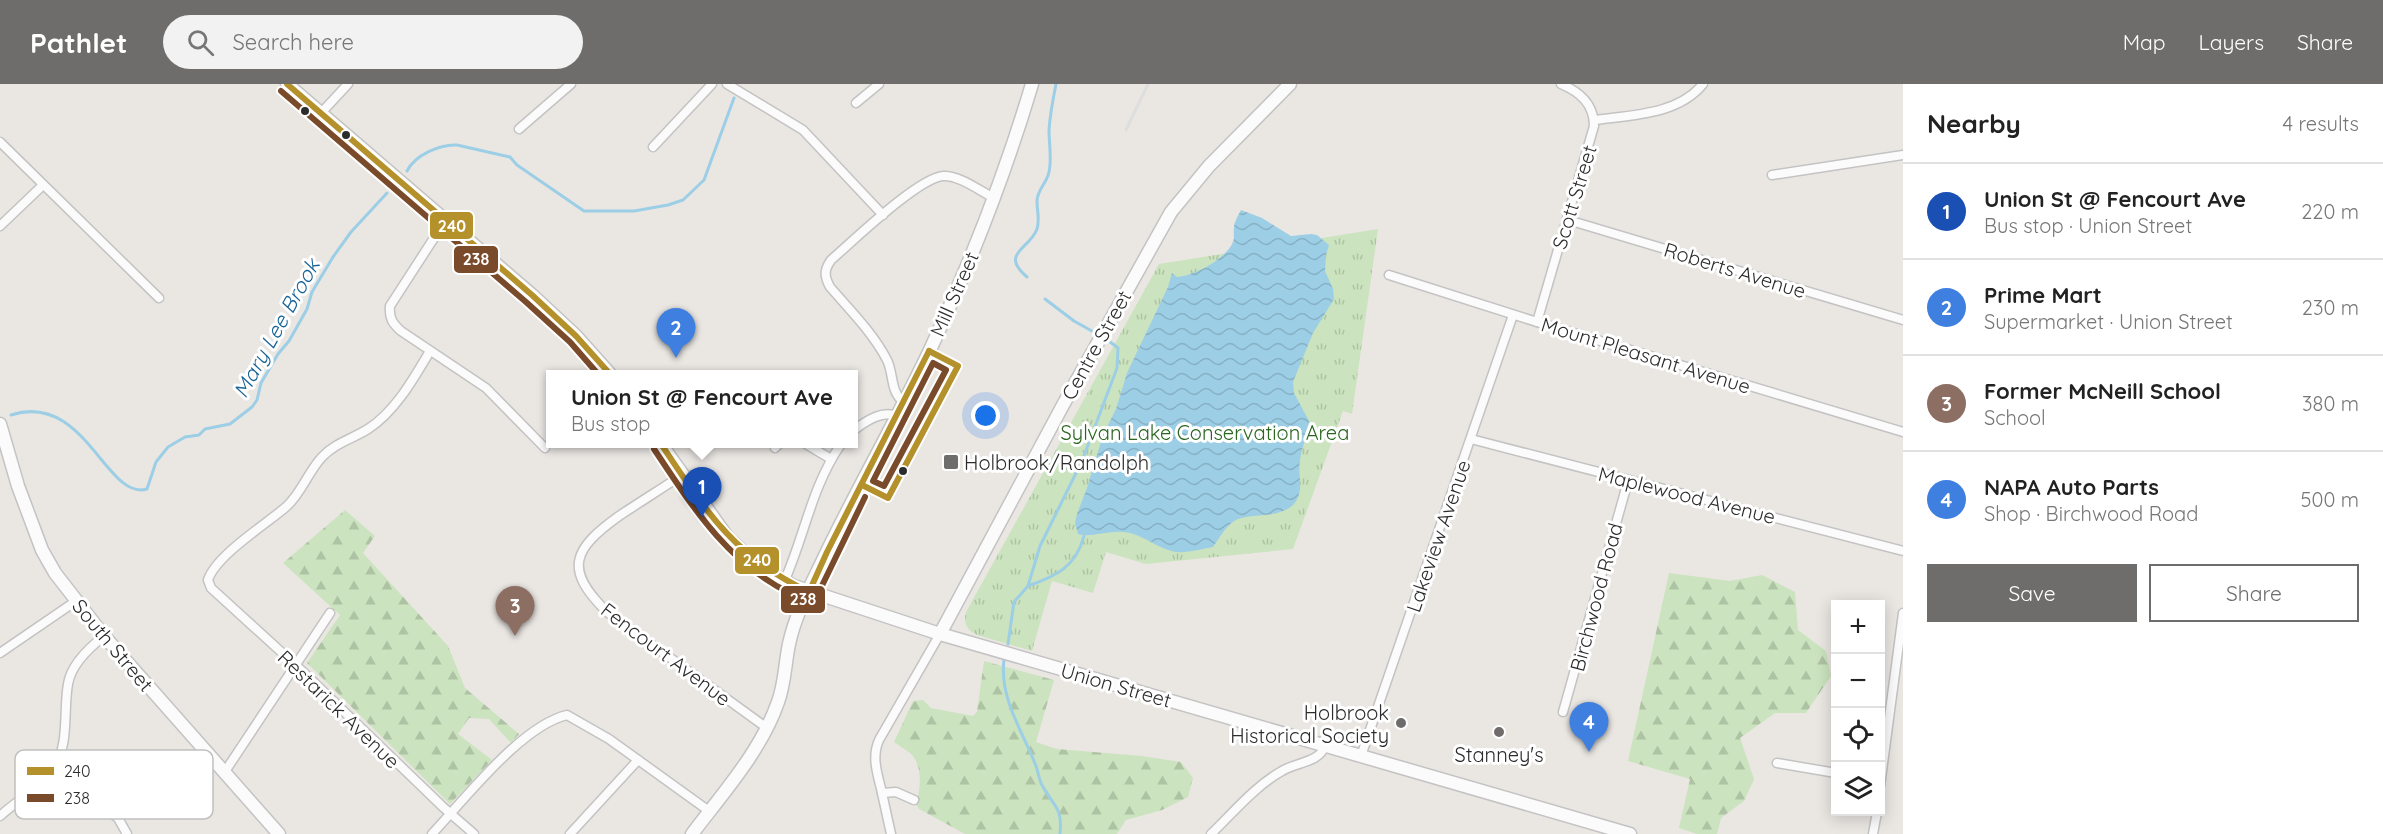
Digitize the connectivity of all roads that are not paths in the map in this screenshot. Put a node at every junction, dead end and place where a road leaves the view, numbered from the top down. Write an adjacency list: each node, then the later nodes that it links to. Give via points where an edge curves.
1 (287, 84): 12 (main road)
2 (348, 84): 12 (street)
3 (572, 84): 14 (street)
4 (712, 84): 16 (street)
5 (728, 84): 21 (street, via 803,130)
6 (879, 84): 11 (street)
7 (1032, 84): 20 (main road, Mill Street)
8 (1290, 84): 51 (main road, Centre Street, via 1183,196 1154,241)
9 (1561, 84): 13 (street, Scott Street, via 1585,99)
10 (1703, 84): 13 (street, via 1675,105)
11 (856, 103)
12 (321, 113): 23 (main road)
13 (1594, 120): 22 (street, Scott Street)
14 (519, 129)
15 (0, 142): 19 (street)
16 (653, 147)
17 (1903, 155): 18 (street)
18 (1772, 175)
19 (42, 184): 24 (street); 26 (street)
20 (994, 198): 21 (street, via 943,176 926,183); 32 (main road, Mill Street, via 971,258)
21 (883, 215): 32 (street, via 831,260 825,274 830,287 881,350 896,394)
22 (1568, 220): 28 (street, Roberts Avenue); 29 (street, Scott Street)
23 (445, 221): 30 (street, via 390,306 392,323); 31 (main road, via 551,312)
24 (0, 226)
25 (1389, 276): 27 (street, Mount Pleasant Avenue)
26 (159, 298)
27 (1513, 315): 29 (street, Mount Pleasant Avenue); 37 (street, Lakeview Avenue)
28 (1903, 320)
29 (1537, 322): 36 (street, Mount Pleasant Avenue)
30 (430, 351): 38 (street, via 486,388); 54 (street, Restarick Avenue, via 381,418 322,456 291,502 243,541 208,580 211,588)
31 (606, 370)
32 (904, 402): 33 (main road, Mill Street)
33 (897, 416): 35 (street, via 882,415); 47 (main road, Mill Street)
34 (0, 424): 48 (main road, South Street, via 42,550)
35 (858, 428)
36 (1903, 432)
37 (1471, 439): 44 (street, Maplewood Avenue); 60 (street, Lakeview Avenue)
38 (545, 448)
39 (664, 448): 43 (main road, Union Street)
40 (813, 448): 42 (street)
41 (838, 448): 42 (street)
42 (831, 459): 46 (street)
43 (682, 475): 46 (main road, Union Street, via 728,538 761,568); 56 (street, Fencourt Avenue, via 589,540 580,557 583,583 607,612)
44 (1628, 481): 45 (street, Maplewood Avenue); 55 (street, Birchwood Road)
45 (1903, 551)
46 (784, 582): 47 (main road, Union Street)
47 (809, 592): 51 (main road, Union Street); 56 (main road, via 792,633 781,693)
48 (76, 602): 52 (main road, South Street); 53 (street)
49 (330, 613): 54 (street)
50 (1903, 613): 63 (street)
51 (940, 634): 57 (main road, Union Street); 67 (street, via 876,746 875,765)
52 (104, 636): 58 (street, via 86,653 68,682); 59 (main road, South Street)
53 (0, 653)
54 (296, 666): 66 (street); 71 (street, Restarick Avenue)
55 (1563, 712)
56 (766, 728): 70 (main road)
57 (1325, 746): 60 (main road, Union Street); 82 (street, via 1319,756 1272,777)
58 (61, 750)
59 (204, 750)
60 (1361, 756): 83 (main road, Union Street)
61 (213, 760): 66 (main road, South Street)
62 (638, 760): 70 (street); 71 (street, via 581,721 567,715 560,717 513,748); 79 (street)
63 (1884, 762)
64 (1777, 763): 65 (street)
65 (1831, 772)
66 (224, 773): 76 (main road, South Street)
67 (882, 793): 68 (street, via 897,792); 81 (street)
68 (914, 800)
69 (15, 803): 72 (street)
70 (709, 811): 80 (main road)
71 (451, 814): 77 (street); 78 (street, Restarick Avenue)
72 (0, 816)
73 (1876, 816): 84 (street)
74 (119, 819): 75 (street)
75 (127, 834)
76 (279, 834)
77 (432, 834)
78 (474, 834)
79 (570, 834)
80 (692, 834)
81 (891, 834)
82 (1211, 834)
83 (1630, 834)
84 (1873, 834)

